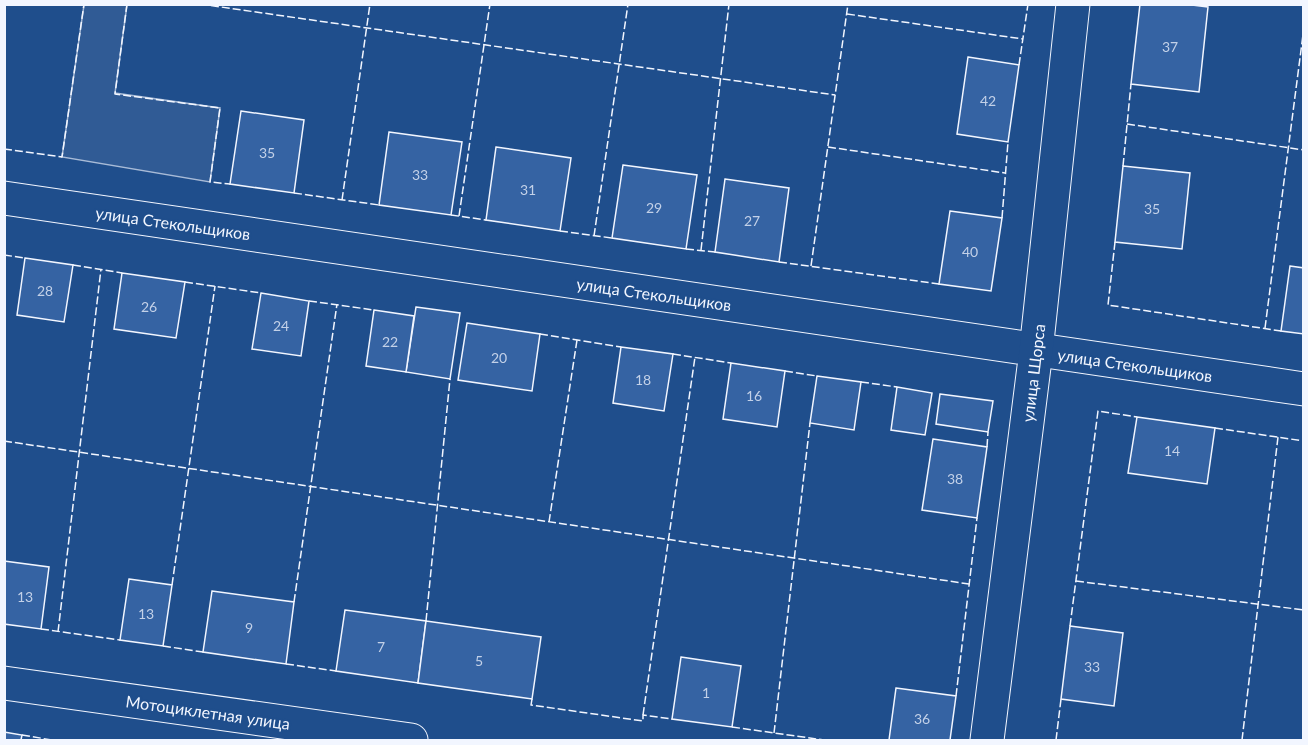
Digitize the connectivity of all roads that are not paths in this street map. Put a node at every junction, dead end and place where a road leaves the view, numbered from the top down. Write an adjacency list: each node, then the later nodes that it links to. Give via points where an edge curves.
1 (1073, 4): 3 (street, улица Щорса)
2 (4, 198): 3 (street, улица Стекольщиков)
3 (1036, 351): 4 (street, улица Стекольщиков); 7 (street, улица Щорса)
4 (1304, 389)
5 (4, 683): 6 (street, Мотоциклетная улица)
6 (411, 741)
7 (987, 741)

